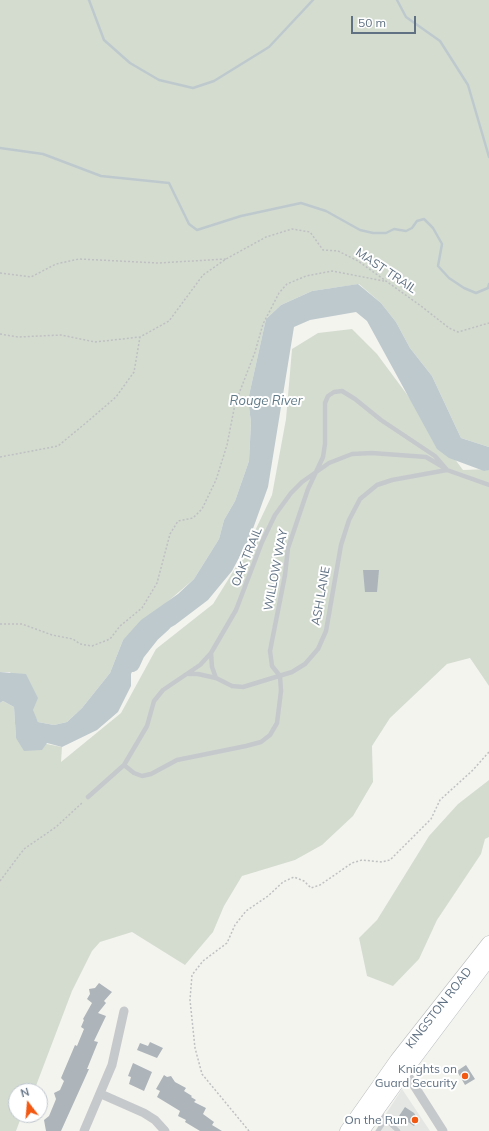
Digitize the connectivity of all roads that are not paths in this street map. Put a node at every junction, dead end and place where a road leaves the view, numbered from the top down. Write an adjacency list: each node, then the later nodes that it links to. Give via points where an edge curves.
1 (448, 470): 2 (lane, OAK TRAIL, via 426,457 372,453 352,454 329,463); 2 (lane, WILLOW WAY, via 435,456 342,391 328,396 325,403 325,444); 3 (lane, WILLOW WAY); 6 (lane, ASH LANE, via 376,485 360,499 349,520 341,545 326,631 318,649 305,664)
2 (316, 472): 4 (lane, OAK TRAIL, via 290,493 276,515 262,542 236,610); 6 (lane, WILLOW WAY, via 301,506 288,548 270,651 272,666)
3 (489, 485)
4 (211, 654): 5 (lane, OAK TRAIL); 7 (lane)
5 (188, 674): 7 (lane, ASH LANE); 8 (lane, OAK TRAIL, via 163,690 154,701 147,726)
6 (280, 676): 7 (lane, ASH LANE, via 243,687 232,686); 8 (lane, WILLOW WAY, via 277,723 270,735 261,742 178,760 142,776)
7 (216, 678)
8 (124, 765): 9 (lane, OAK TRAIL)
9 (88, 797)
10 (489, 943): 13 (main road, KINGSTON ROAD)
11 (489, 959): 13 (main road, KINGSTON ROAD)
12 (124, 1011): 14 (street, via 112,1064)
13 (401, 1065): 15 (main road, KINGSTON ROAD); 22 (street)
14 (101, 1094): 17 (street); 18 (street, via 144,1113)
15 (376, 1111): 16 (lane); 19 (main road, KINGSTON ROAD); 20 (main road, KINGSTON ROAD); 21 (lane)
16 (395, 1130)
17 (84, 1131)
18 (165, 1131)
19 (347, 1131)
20 (362, 1131)
21 (378, 1131)
22 (443, 1131)

